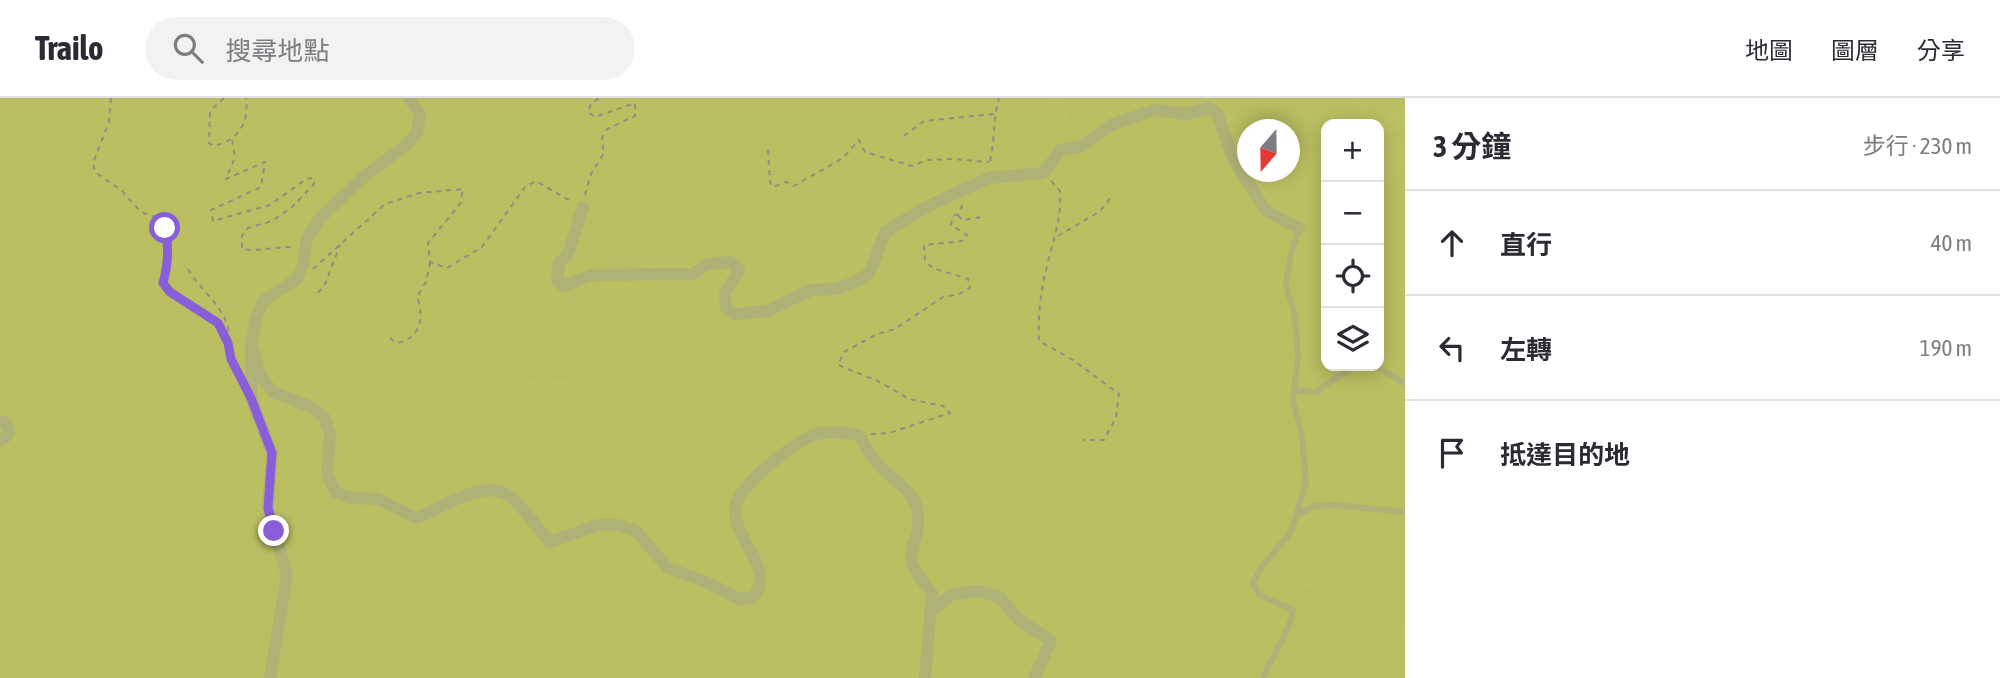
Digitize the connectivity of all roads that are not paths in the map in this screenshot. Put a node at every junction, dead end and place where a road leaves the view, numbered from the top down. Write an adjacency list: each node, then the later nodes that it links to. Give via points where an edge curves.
1 (409, 98): 4 (street, via 420,114 417,133 320,218 307,238 297,279 264,300)
2 (583, 206): 3 (street, via 568,254 559,263 557,281 564,286 591,275 693,274 708,264 731,262 739,270 725,293 726,308 734,314 768,311 811,290 856,282 870,272 885,232 928,206 999,177 1043,173 1061,150 1082,146 1111,125 1155,110 1186,114 1209,108 1217,113 1233,158 1266,211)
3 (1299, 228): 6 (lane, via 1286,286 1295,317 1298,358)
4 (251, 344): 11 (street, via 261,376 274,392 324,417 330,434 327,474 335,492 350,498 378,499 416,517 479,490 496,489 513,499 550,542 598,525 618,525 636,531 668,568 739,599 752,598 761,589 762,575 736,520 734,507 742,493 799,443 817,434 841,431 859,435 877,464 912,496 917,507 911,560 914,573 932,593); 12 (street, via 251,398 272,453 268,508 287,576)
5 (1405, 383): 6 (lane, via 1375,366 1339,375 1316,392)
6 (1294, 390): 10 (lane, via 1306,483)
7 (0, 421): 8 (street, via 6,423 9,434)
8 (0, 441)
9 (1405, 512): 10 (lane, via 1335,505 1315,506)
10 (1298, 514): 15 (lane, via 1291,532 1253,583 1259,595 1293,610 1292,622)
11 (932, 611): 13 (street); 14 (street, via 951,595 977,591 1000,597 1018,619 1051,641)
12 (270, 678)
13 (925, 678)
14 (1034, 678)
15 (1263, 678)

